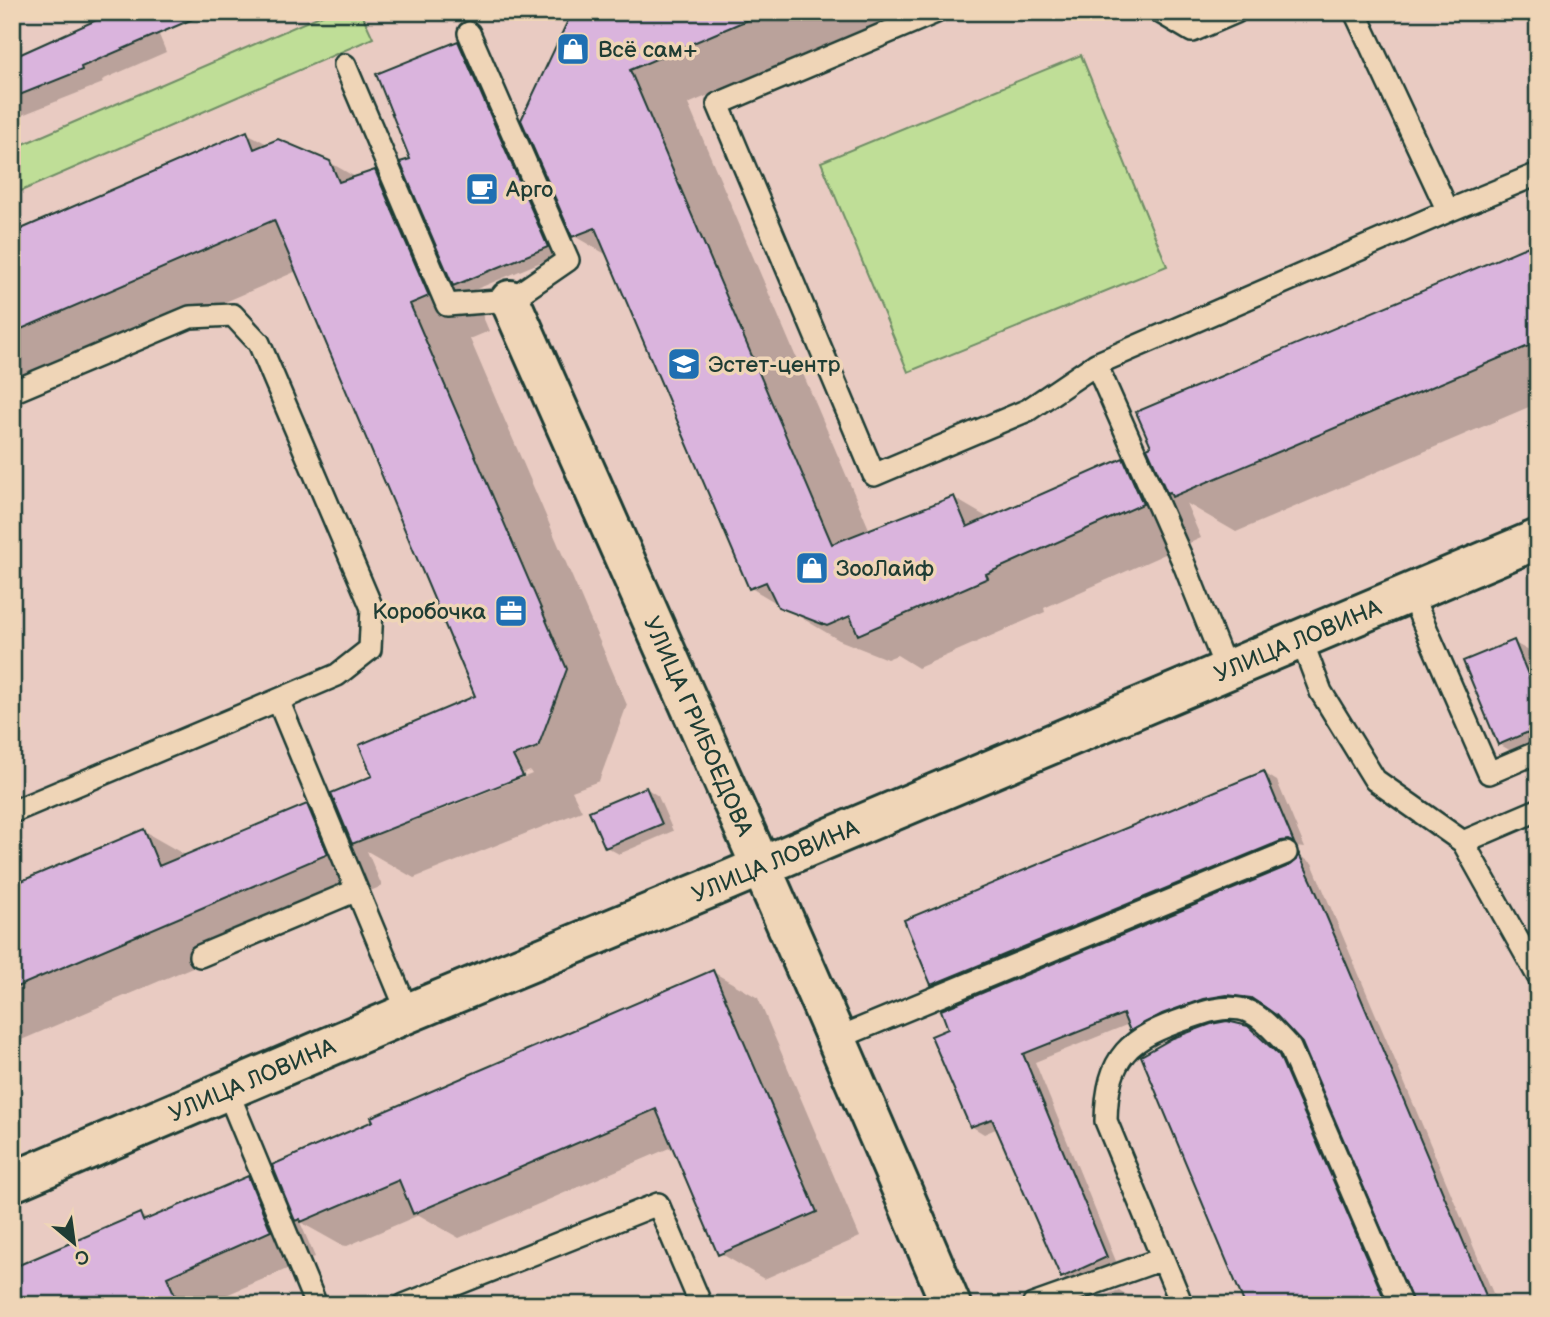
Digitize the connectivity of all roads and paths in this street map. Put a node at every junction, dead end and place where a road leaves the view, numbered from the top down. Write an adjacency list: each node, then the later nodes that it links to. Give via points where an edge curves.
1 (936, 12): 10 (lane, via 718,104 874,475 1028,410)
2 (1160, 12): 3 (lane, via 1192,31)
3 (1236, 12)
4 (1355, 12): 8 (lane)
5 (469, 33): 9 (lane, via 568,260)
6 (345, 65): 9 (lane, via 447,305)
7 (1538, 174): 8 (lane)
8 (1448, 211): 10 (lane)
9 (510, 300): 22 (street, УЛИЦА ГРИБОЕДОВА)
10 (1096, 364): 15 (lane)
11 (12, 392): 16 (lane, via 190,317 233,316 259,343 372,608 370,649 337,675)
12 (1538, 539): 13 (street, УЛИЦА ЛОВИНА)
13 (1410, 592): 14 (street, УЛИЦА ЛОВИНА); 17 (lane, via 1489,773)
14 (1301, 639): 15 (street, УЛИЦА ЛОВИНА); 20 (lane, via 1321,692 1375,780)
15 (1227, 669): 22 (street, УЛИЦА ЛОВИНА)
16 (278, 699): 19 (lane); 23 (lane)
17 (1538, 752)
18 (1538, 810): 20 (lane)
19 (12, 812)
20 (1463, 842): 25 (lane)
21 (1286, 852): 27 (lane)
22 (762, 866): 26 (street, УЛИЦА ЛОВИНА); 27 (street, УЛИЦА ГРИБОЕДОВА)
23 (357, 890): 24 (lane); 26 (lane)
24 (200, 956)
25 (1538, 976)
26 (408, 1013): 28 (street, УЛИЦА ЛОВИНА)
27 (838, 1038): 34 (street, УЛИЦА ГРИБОЕДОВА)
28 (227, 1090): 29 (street, УЛИЦА ЛОВИНА); 31 (lane)
29 (12, 1182)
30 (1162, 1259): 35 (lane); 36 (lane); 37 (lane, via 1106,1121 1114,1068 1132,1043 1161,1027 1215,1008 1242,1009 1263,1021 1290,1048)
31 (316, 1305)
32 (404, 1305): 33 (lane, via 657,1204)
33 (701, 1305)
34 (951, 1305)
35 (1033, 1305)
36 (1182, 1305)
37 (1401, 1305)

